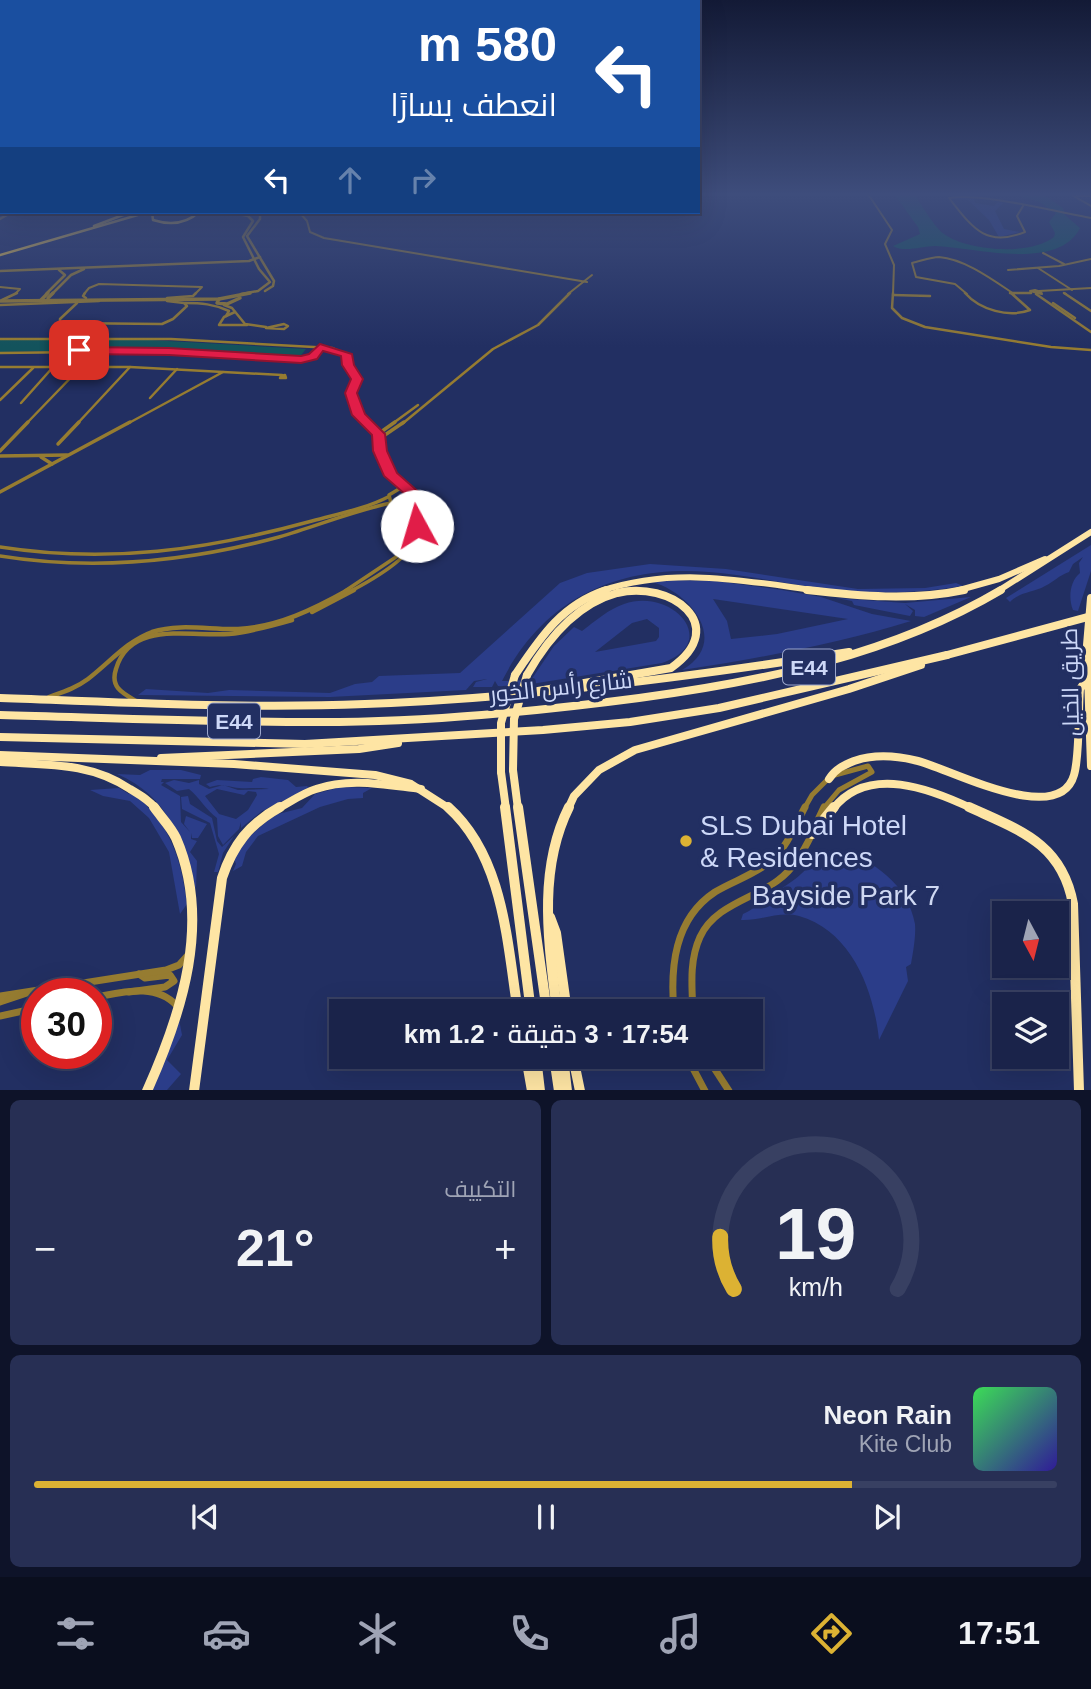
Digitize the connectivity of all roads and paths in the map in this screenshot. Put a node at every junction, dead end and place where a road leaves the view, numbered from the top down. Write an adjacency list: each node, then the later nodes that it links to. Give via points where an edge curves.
1 (28, 245): 7 (main road)
2 (36, 245): 7 (main road)
3 (247, 245): 11 (street)
4 (252, 245): 9 (street)
5 (365, 245): 22 (street)
6 (885, 245): 32 (street, via 894,263)
7 (0, 253)
8 (1043, 253): 13 (street)
9 (260, 257): 11 (street); 18 (street)
10 (1091, 259): 13 (street)
11 (255, 261): 12 (street); 15 (street); 18 (street)
12 (227, 262): 14 (street); 15 (street)
13 (1065, 265): 16 (street)
14 (113, 266): 17 (street); 27 (street, via 76,272)
15 (258, 267): 39 (street, via 269,285)
16 (1038, 268): 19 (street); 25 (street)
17 (41, 269): 20 (street); 26 (street, via 65,273)
18 (267, 270): 39 (street, via 275,281 272,287)
19 (1007, 270)
20 (0, 271)
21 (592, 275): 22 (street)
22 (587, 282): 70 (street, via 560,300 538,325 501,343)
23 (0, 287): 42 (street, via 20,289)
24 (1091, 288): 25 (street)
25 (1074, 291): 28 (street)
26 (49, 292): 37 (street); 38 (street)
27 (55, 292): 35 (street); 38 (street)
28 (1062, 292): 31 (street); 47 (street)
29 (1008, 293): 29 (street, via 979,271 950,259 936,257 911,264 916,277 958,286 979,304 1018,313 1029,311); 30 (street)
30 (1032, 293): 31 (street); 31 (street); 49 (street)
31 (1041, 293): 50 (street)
32 (893, 295): 33 (street); 57 (street, via 895,313 922,326)
33 (930, 296)
34 (86, 298): 35 (street); 36 (street); 36 (street, via 83,295 89,288 101,284 202,286 191,297)
35 (66, 299): 38 (street)
36 (165, 299): 40 (street); 41 (street); 44 (street)
37 (24, 300): 38 (street); 42 (street)
38 (44, 300): 40 (street); 42 (street)
39 (234, 300): 41 (street); 45 (street); 46 (street)
40 (99, 301): 43 (street)
41 (218, 301): 45 (street)
42 (1, 302): 43 (street)
43 (77, 303): 44 (street, via 60,323 162,324 173,319)
44 (185, 303): 51 (street, via 226,309)
45 (223, 305): 46 (street)
46 (232, 308): 48 (street)
47 (1091, 311)
48 (235, 312): 51 (street); 52 (street)
49 (1061, 312): 50 (street); 54 (street)
50 (1066, 312): 54 (street)
51 (226, 316): 52 (street, via 219,325)
52 (247, 325): 53 (street)
53 (266, 327): 53 (street, via 282,329 288,326 283,324)
54 (1091, 331)
55 (0, 339): 56 (street, via 121,337)
56 (320, 347): 58 (street, via 313,357 301,360 160,351); 70 (street, via 348,355 357,379 351,393 359,415)
57 (1091, 350)
58 (0, 353)
59 (34, 366): 60 (street); 62 (street); 68 (street)
60 (54, 366): 61 (street); 69 (street)
61 (82, 366): 63 (street); 72 (street)
62 (0, 367)
63 (130, 367): 64 (street); 71 (street)
64 (177, 368): 65 (street); 67 (street)
65 (224, 370): 66 (street); 73 (street)
66 (282, 375)
67 (150, 398)
68 (0, 400)
69 (21, 403)
70 (379, 436): 76 (street)
71 (58, 444)
72 (0, 453): 74 (street)
73 (69, 455): 74 (street); 75 (street)
74 (14, 456): 75 (street, via 47,458)
75 (52, 464): 78 (street)
76 (391, 476): 77 (street); 79 (street)
77 (406, 489): 79 (street); 80 (street, via 413,494)
78 (0, 492)
79 (390, 495): 81 (street); 84 (street, via 265,534 186,550 86,556)
80 (410, 502): 82 (street); 95 (street, via 417,533 408,552 327,605 259,629 218,634 166,632 132,646 118,661 113,678 118,690)
81 (391, 503): 82 (street); 85 (street, via 266,540 176,557 70,563)
82 (400, 505): 94 (street, via 414,528 408,548 327,601 291,618 251,627 179,627 150,633 120,650 82,683)
83 (1091, 532): 86 (highway, شارع رأس الخور / E44)
84 (0, 547)
85 (0, 556)
86 (1054, 556): 89 (highway, شارع رأس الخور / E44, via 964,611); 116 (highway, bridge, via 975,587 915,597 840,594 701,575 669,575 635,580 590,596 555,620 515,675 500,726 501,772)
87 (1091, 598): 91 (highway, طريق الخيل)
88 (1091, 616): 90 (highway, شارع رأس الخور / E44, bridge)
89 (869, 649): 92 (highway, via 659,680); 96 (highway, شارع رأس الخور / E44, via 803,669 701,688 469,716 287,722)
90 (947, 654): 98 (highway, شارع رأس الخور / E44, via 705,711 630,722); 106 (highway, via 849,689 644,748 611,763 582,787 558,827 547,872)
91 (1088, 677): 102 (highway, طريق الخيل); 103 (highway, via 1080,689 1074,776 1069,788 1057,796 1020,796 897,757 860,759 836,769)
92 (528, 693): 95 (highway, via 335,705); 117 (highway, bridge, via 671,668 692,653 696,625 685,608 658,592 612,596 586,609 552,636 527,675 514,719 513,770)
93 (0, 698): 94 (highway)
94 (43, 699): 95 (highway)
95 (138, 702)
96 (0, 715)
97 (0, 737): 98 (highway, شارع رأس الخور / E44, via 305,744)
98 (410, 740): 100 (highway, via 359,749)
99 (0, 755): 100 (highway)
100 (153, 760): 104 (highway, via 368,775)
101 (0, 762): 107 (highway, via 89,769 119,780 152,803 174,835 187,871 193,917)
102 (1091, 766)
103 (829, 779): 105 (street, via 863,765 872,772 833,795); 120 (street, via 807,799 791,835 773,859 714,893 685,922 675,952)
104 (422, 789): 115 (highway, via 464,824 488,863); 134 (highway, via 331,784 265,815 241,836 222,878)
105 (812, 834): 121 (street, via 797,863 781,880 722,909 703,931 692,960); 142 (highway, via 848,793 872,785 899,784 968,807 1024,832 1044,848 1065,875 1073,904)
106 (548, 915): 118 (highway); 119 (highway, via 556,933)
107 (191, 951): 108 (street, via 172,969); 123 (highway)
108 (139, 974): 109 (street); 111 (street, via 174,978 168,986)
109 (111, 978)
110 (21, 992): 114 (street)
111 (129, 993): 113 (street); 123 (street, via 160,992)
112 (21, 994): 122 (street)
113 (112, 995)
114 (0, 996)
115 (516, 999)
116 (528, 999)
117 (545, 999)
118 (556, 999)
119 (565, 999)
120 (673, 999)
121 (693, 999)
122 (0, 1002)
123 (179, 1010): 133 (highway)
124 (21, 1011): 125 (street)
125 (0, 1016)
126 (528, 1069): 135 (highway)
127 (537, 1069): 136 (highway)
128 (556, 1069): 137 (highway)
129 (564, 1069): 138 (highway)
130 (576, 1069): 139 (highway)
131 (694, 1069): 140 (street)
132 (715, 1069): 141 (street)
133 (148, 1090)
134 (194, 1090)
135 (532, 1090)
136 (540, 1090)
137 (559, 1090)
138 (567, 1090)
139 (580, 1090)
140 (705, 1090)
141 (729, 1090)
142 (1079, 1090)

